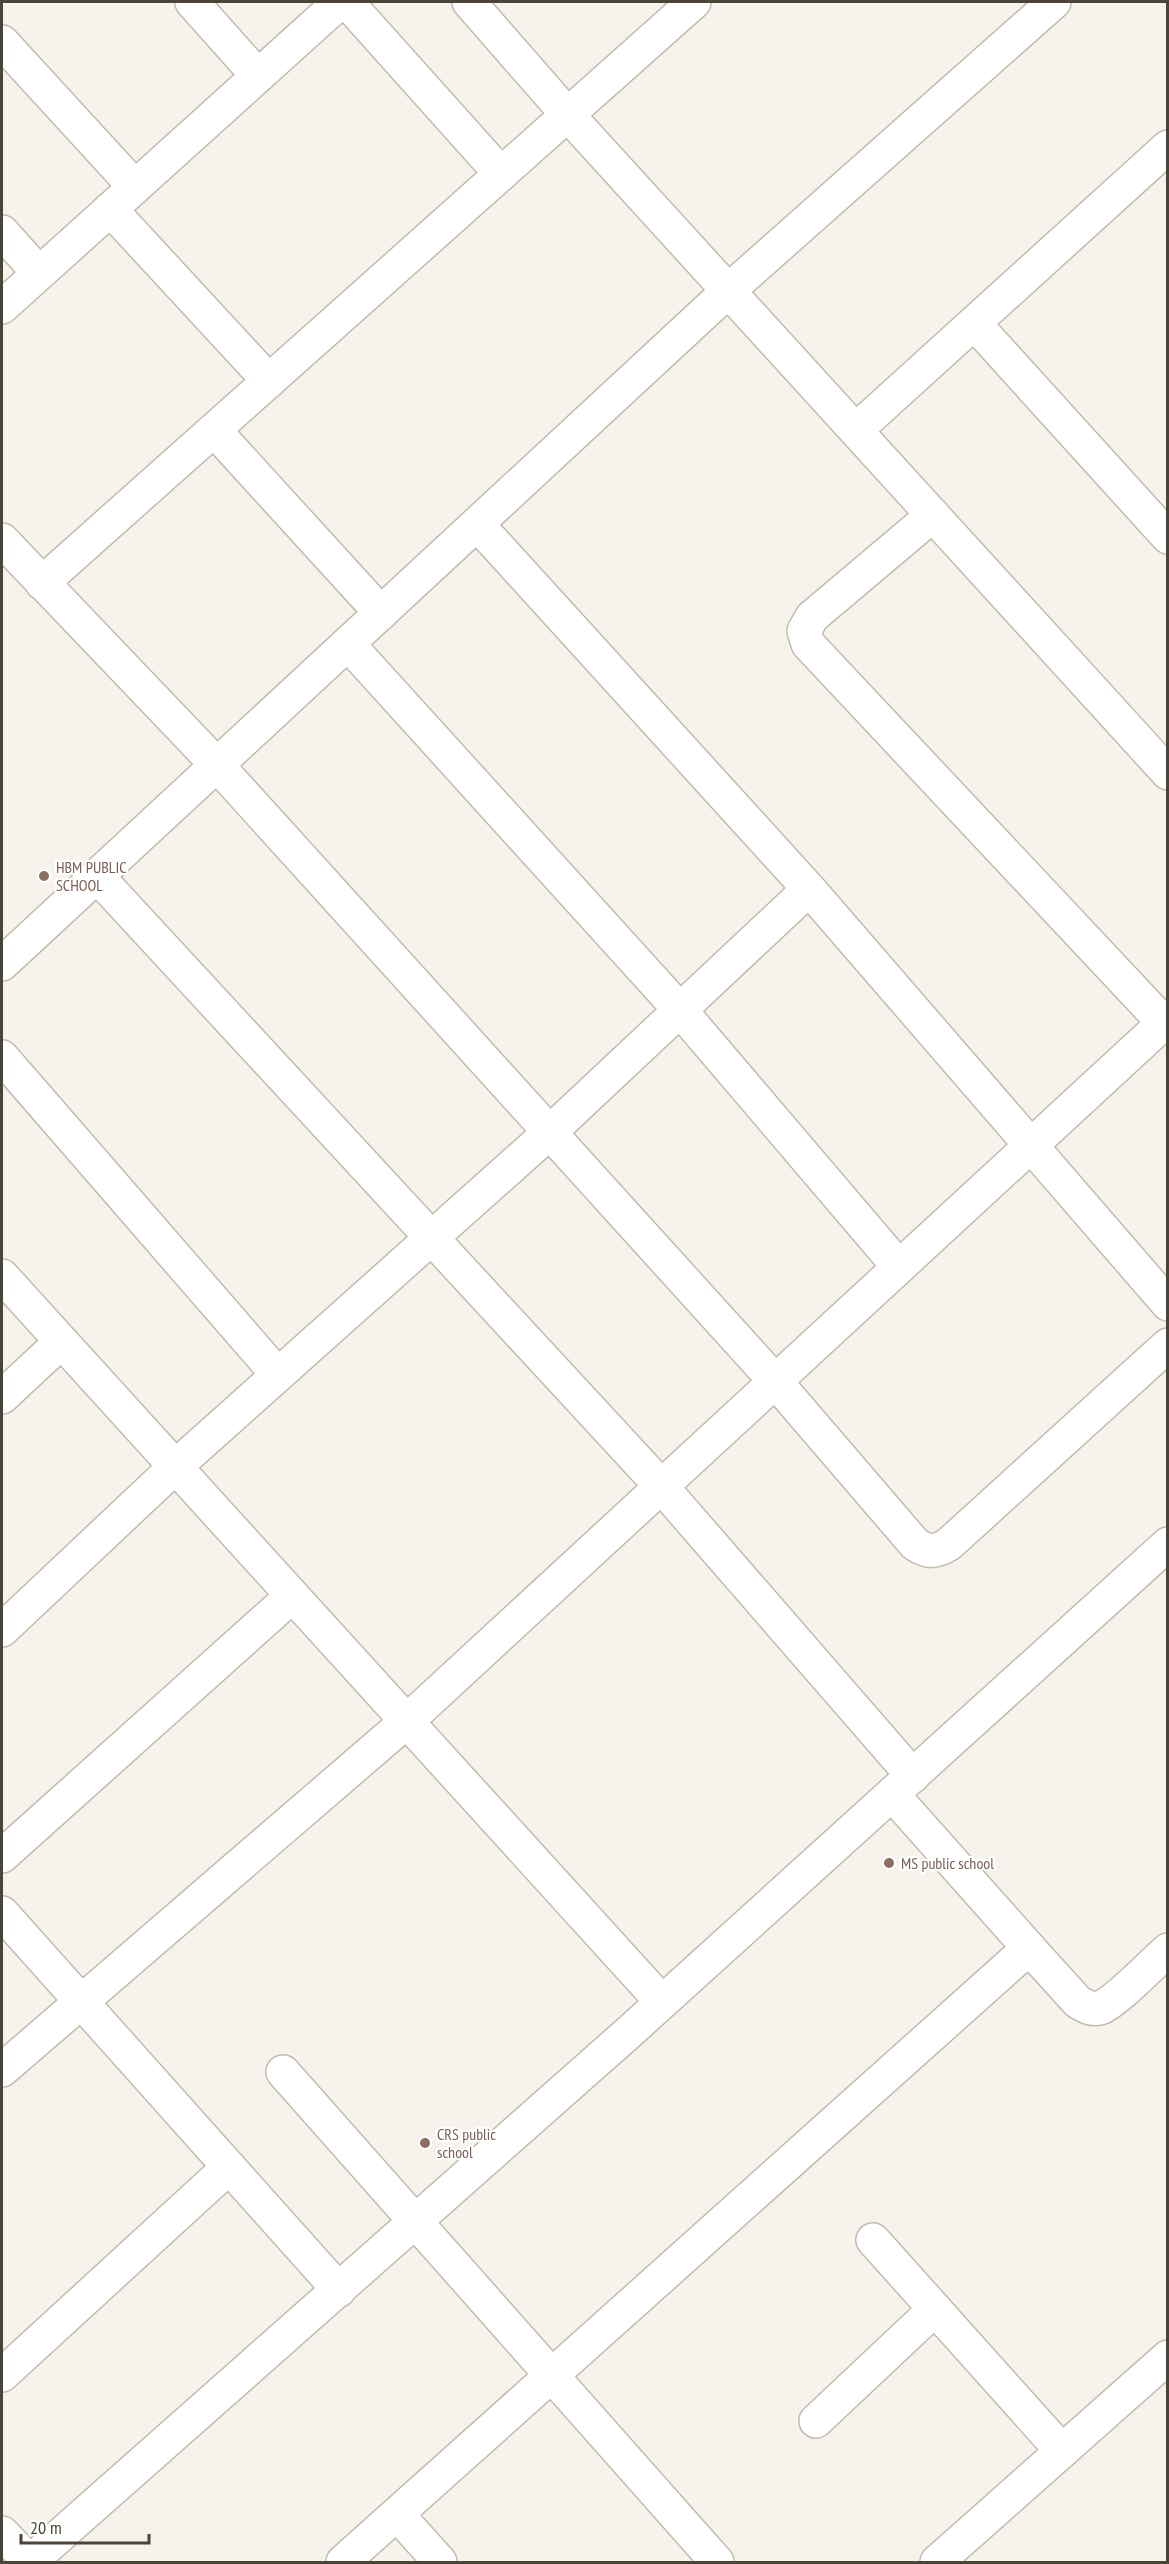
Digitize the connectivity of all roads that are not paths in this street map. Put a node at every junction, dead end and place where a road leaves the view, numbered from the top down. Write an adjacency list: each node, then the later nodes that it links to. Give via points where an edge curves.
1 (192, 2): 8 (street)
2 (340, 2): 8 (street)
3 (347, 2): 11 (street)
4 (469, 2): 9 (street)
5 (694, 2): 9 (street)
6 (1054, 2): 16 (street)
7 (2, 42): 12 (street)
8 (258, 76): 12 (street)
9 (567, 114): 11 (street); 16 (street)
10 (1167, 147): 18 (street)
11 (501, 174): 19 (street)
12 (135, 187): 13 (street)
13 (110, 209): 15 (street); 19 (street)
14 (2, 232): 15 (street)
15 (39, 273): 17 (street)
16 (728, 291): 21 (street); 23 (street)
17 (2, 307)
18 (974, 323): 21 (street); 24 (street)
19 (269, 381): 20 (street)
20 (214, 430): 26 (street); 27 (street)
21 (856, 430): 22 (street)
22 (933, 515): 30 (street); 35 (street, via 812,617 804,631 808,644)
23 (477, 524): 27 (street); 32 (street)
24 (1167, 537)
25 (2, 540): 26 (street)
26 (42, 583): 29 (street)
27 (381, 613): 28 (street)
28 (348, 644): 29 (street); 34 (street)
29 (217, 765): 31 (street); 37 (street)
30 (1167, 773)
31 (97, 876): 33 (street); 39 (street)
32 (809, 889): 34 (street); 38 (street)
33 (4, 958)
34 (680, 1010): 37 (street); 40 (street)
35 (1166, 1020): 38 (street)
36 (2, 1057): 45 (street)
37 (550, 1132): 39 (street); 46 (street)
38 (1031, 1144): 40 (street); 42 (street)
39 (430, 1239): 45 (street); 49 (street)
40 (899, 1267): 46 (street)
41 (2, 1276): 43 (street)
42 (1167, 1304)
43 (61, 1342): 47 (street); 48 (street)
44 (1167, 1345): 46 (street, via 938,1551 926,1551 915,1544)
45 (278, 1374): 48 (street)
46 (775, 1381): 49 (street)
47 (2, 1397)
48 (175, 1467): 51 (street); 52 (street)
49 (661, 1486): 53 (street); 54 (street)
50 (1167, 1544): 54 (street)
51 (292, 1596): 53 (street); 55 (street)
52 (2, 1630)
53 (406, 1721): 59 (street); 60 (street)
54 (902, 1785): 57 (street); 60 (street)
55 (2, 1856)
56 (2, 1913): 59 (street)
57 (1029, 1948): 58 (street, via 1088,2008 1114,1999); 70 (street)
58 (1167, 1950)
59 (80, 2001): 61 (street); 63 (street)
60 (662, 2002): 64 (street)
61 (2, 2070)
62 (283, 2072): 64 (street)
63 (229, 2167): 66 (street); 69 (street)
64 (415, 2221): 66 (street); 70 (street)
65 (873, 2240): 67 (street)
66 (339, 2290): 75 (street)
67 (935, 2309): 71 (street); 72 (street)
68 (1167, 2357): 72 (street)
69 (2, 2375)
70 (550, 2376): 73 (street); 78 (street)
71 (816, 2421)
72 (1062, 2451): 79 (street)
73 (397, 2514): 76 (street); 77 (street)
74 (2, 2533): 75 (street)
75 (30, 2562)
76 (343, 2562)
77 (440, 2562)
78 (717, 2562)
79 (937, 2562)

